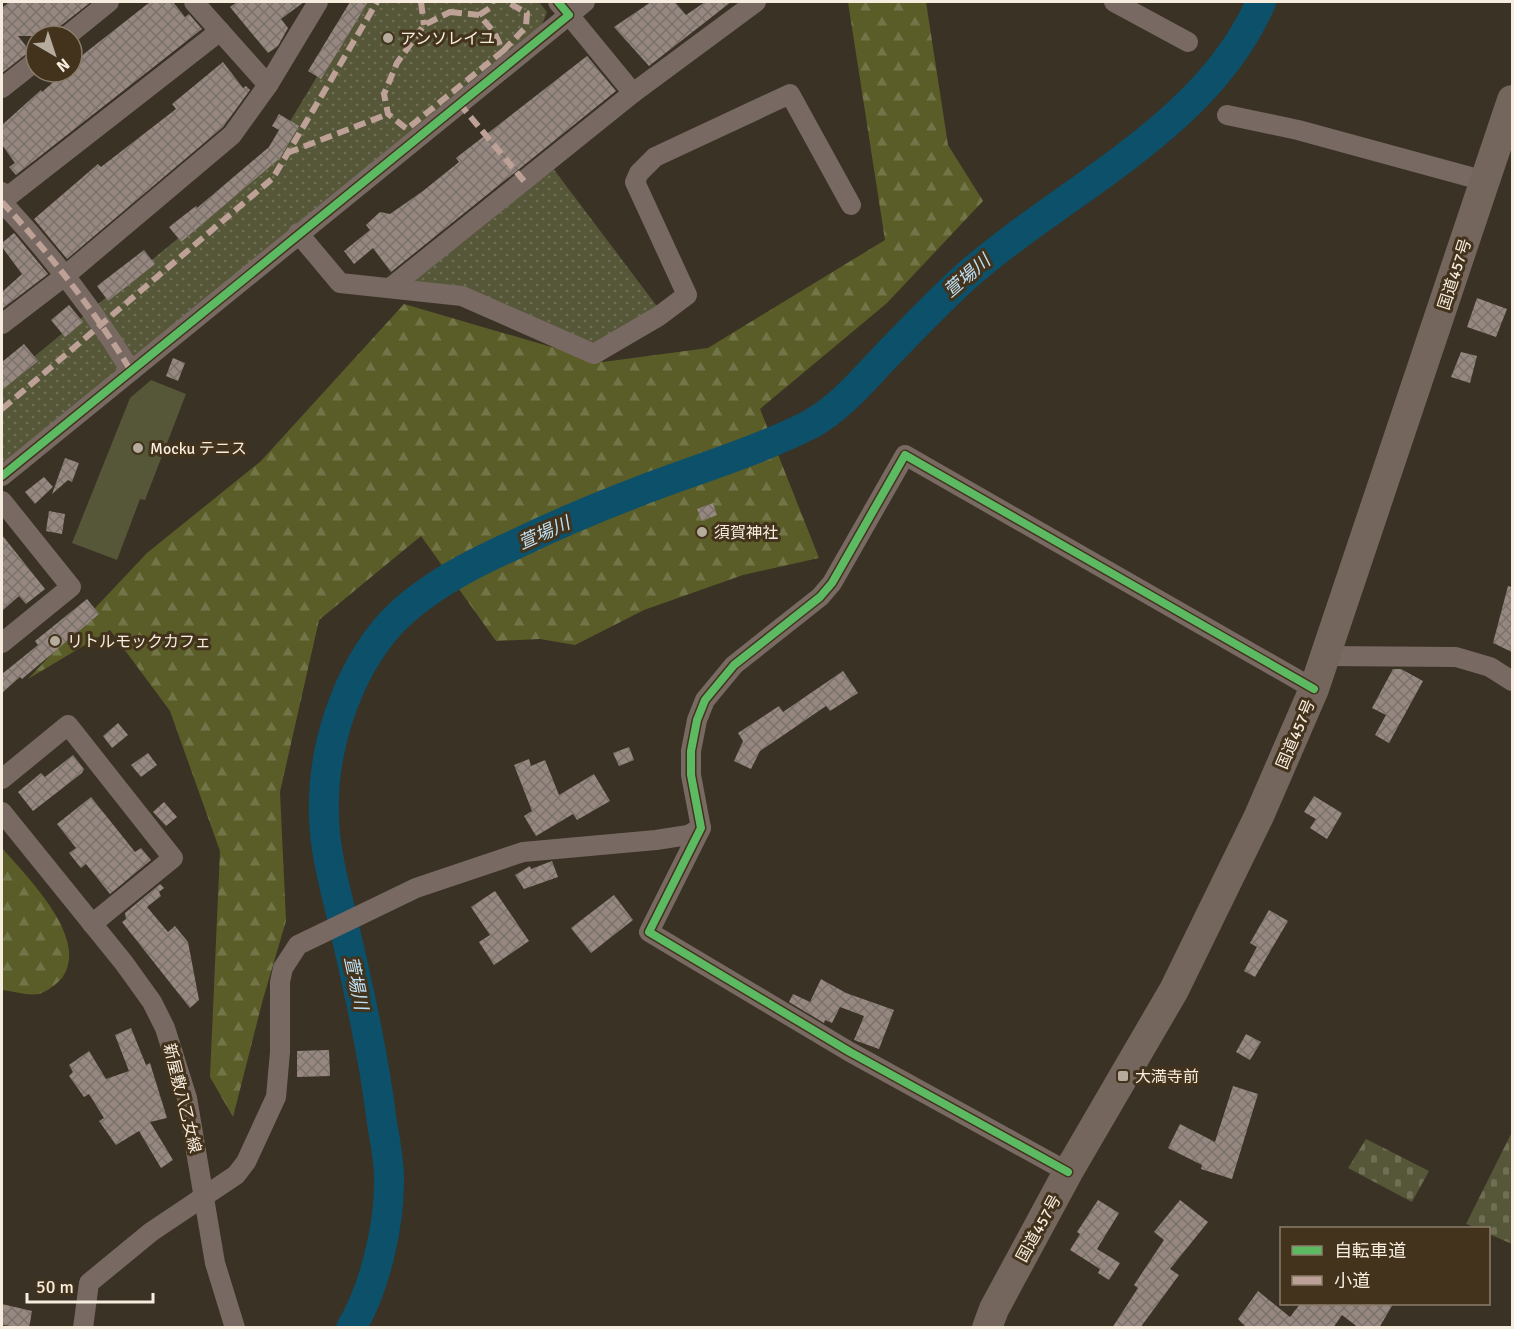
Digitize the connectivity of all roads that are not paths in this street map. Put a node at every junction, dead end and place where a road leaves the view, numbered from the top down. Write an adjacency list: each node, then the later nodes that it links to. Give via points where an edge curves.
1 (109, 2): 8 (street)
2 (194, 2): 9 (street)
3 (318, 2): 12 (street)
4 (585, 2): 7 (street)
5 (756, 2): 14 (street)
6 (1114, 2): 10 (street)
7 (564, 8): 14 (street); 21 (street)
8 (82, 24)
9 (220, 31): 12 (street); 18 (street, via 6,198)
10 (1188, 42)
11 (24, 71): 13 (street)
12 (268, 85): 22 (street, via 232,135)
13 (2, 88)
14 (633, 93): 23 (street)
15 (1512, 100): 17 (highway, 国道457号)
16 (1227, 115): 17 (street, via 1298,130)
17 (1485, 181): 29 (highway, 国道457号)
18 (2, 192)
19 (2, 202): 22 (street)
20 (851, 205): 23 (street, via 790,94 655,157 639,173 635,182 687,296 594,354 462,296)
21 (298, 233): 23 (street, via 340,284); 25 (street)
22 (66, 275): 24 (street); 25 (street)
23 (390, 288)
24 (2, 324)
25 (131, 371): 26 (street)
26 (2, 476)
27 (2, 501): 28 (street, via 71,587)
28 (2, 643)
29 (1325, 656): 30 (street, via 1456,657 1490,667); 31 (highway, 国道457号)
30 (1512, 681)
31 (1314, 689): 34 (street, via 905,455 832,583 820,597 734,665 705,700 691,751 691,775); 36 (highway, 国道457号, via 1259,816 1174,990)
32 (2, 779): 35 (street, via 68,724 173,858)
33 (2, 812): 35 (street, 新屋敷八乙女線)
34 (701, 828): 36 (street, via 649,932 850,1052); 37 (street, via 688,835 656,840 523,852 399,896 298,945 283,968 280,982 273,1106 236,1176)
35 (92, 924): 37 (street, 新屋敷八乙女線, via 152,1002 165,1028 186,1098)
36 (1068, 1172): 40 (highway, 国道457号)
37 (204, 1197): 38 (street, via 151,1232 89,1283); 39 (street, 新屋敷八乙女線, via 215,1263)
38 (83, 1328)
39 (235, 1328)
40 (987, 1328)

